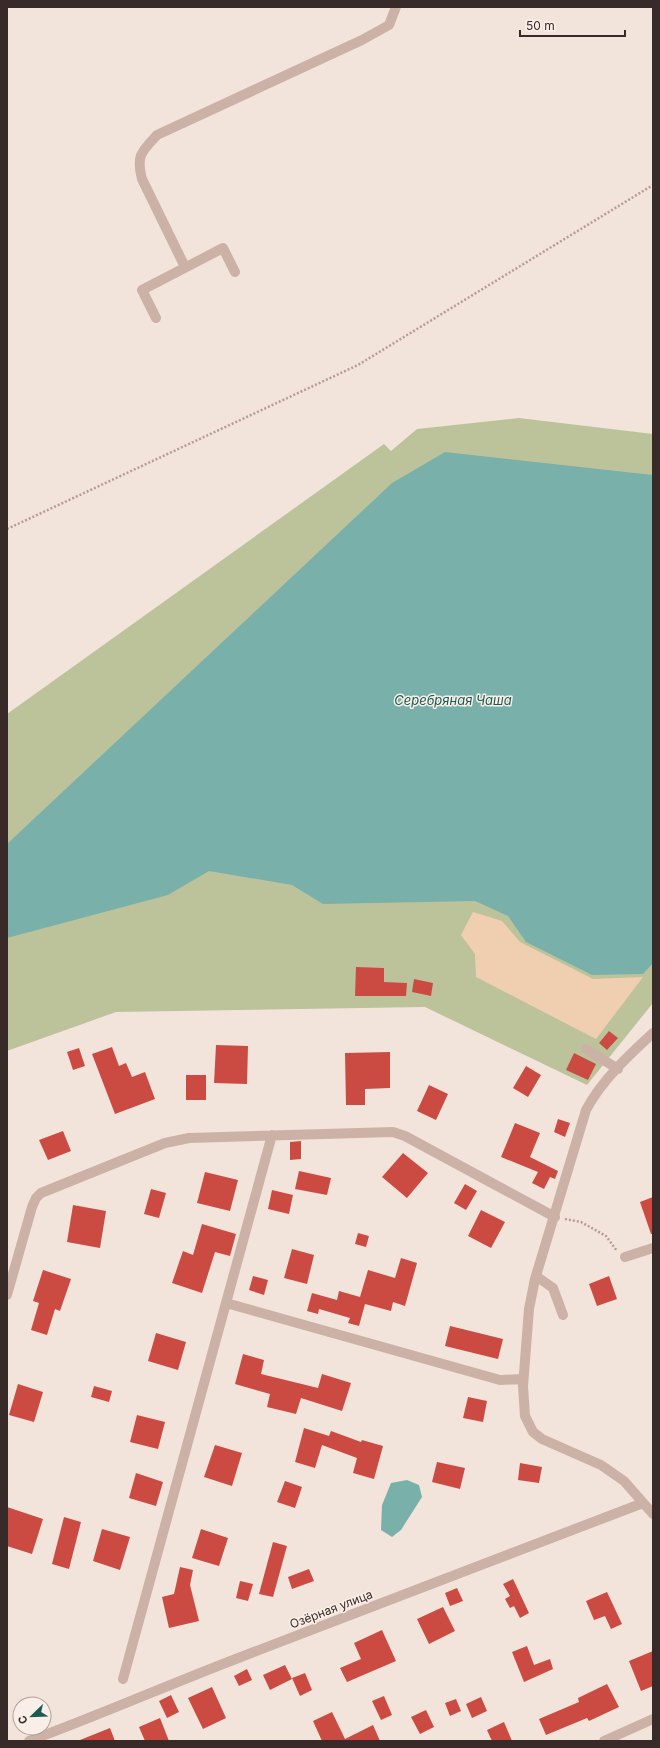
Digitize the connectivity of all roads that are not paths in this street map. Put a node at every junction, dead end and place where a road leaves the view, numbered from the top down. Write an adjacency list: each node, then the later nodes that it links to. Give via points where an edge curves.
1 (396, 7): 2 (street, via 389,24 362,40 157,136 144,149 138,164 142,179)
2 (185, 268): 3 (street, via 223,248); 4 (street, via 142,290)
3 (235, 272)
4 (156, 318)
5 (653, 1033): 7 (street)
6 (586, 1049): 7 (street)
7 (618, 1068): 9 (street, via 595,1093 586,1110)
8 (272, 1135): 9 (street, via 394,1132); 13 (street, via 176,1140 41,1193 32,1207); 14 (street)
9 (555, 1217): 12 (street)
10 (653, 1248): 11 (street)
11 (625, 1257)
12 (536, 1276): 15 (street, via 553,1288); 16 (street, via 529,1309)
13 (7, 1295)
14 (226, 1303): 16 (street, via 500,1380); 19 (street)
15 (563, 1315)
16 (523, 1379): 17 (street, via 526,1416 533,1432 542,1439 601,1465 624,1481)
17 (643, 1503): 18 (street); 21 (street, Озёрная улица, via 239,1657 90,1719)
18 (653, 1514)
19 (123, 1679)
20 (653, 1719): 22 (street)
21 (29, 1741)
22 (604, 1741)

